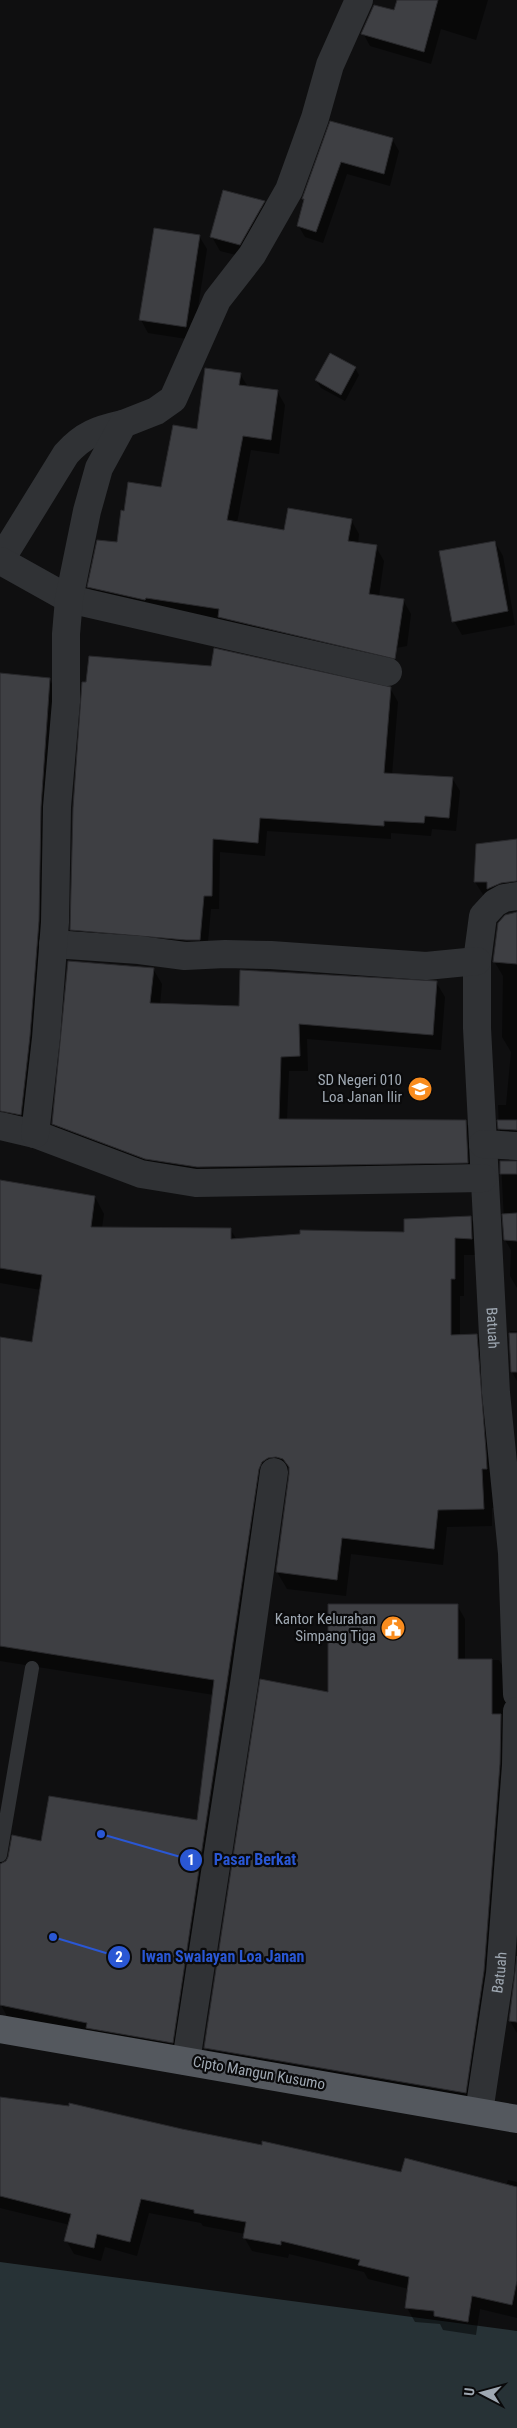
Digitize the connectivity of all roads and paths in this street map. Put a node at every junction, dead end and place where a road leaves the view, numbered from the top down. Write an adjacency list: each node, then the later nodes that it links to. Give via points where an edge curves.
1 (359, 0): 2 (street, via 330,65 289,190 252,255 217,300 173,399 156,411)
2 (123, 424): 3 (street, via 95,430 76,442); 4 (street, via 99,468)
3 (0, 561): 4 (street)
4 (70, 599): 5 (street); 7 (street, via 57,807)
5 (388, 672)
6 (517, 896): 8 (street, Batuah, via 495,903 482,916)
7 (53, 944): 8 (street, via 186,956 225,954 426,966); 10 (street)
8 (477, 960): 11 (street, Batuah, via 476,1028)
9 (0, 1126): 10 (street)
10 (35, 1134): 13 (street, via 141,1174 196,1183)
11 (482, 1144): 12 (street); 13 (street, Batuah)
12 (517, 1146)
13 (483, 1178): 14 (street, Batuah)
14 (507, 1391): 17 (street, Batuah)
15 (274, 1472): 21 (street)
16 (32, 1668): 19 (lane)
17 (517, 1694)
18 (517, 1711): 22 (street, Batuah, via 500,1973)
19 (0, 1855)
20 (0, 2029): 21 (highway, Cipto Mangun Kusumo)
21 (186, 2061): 22 (highway, Cipto Mangun Kusumo)
22 (479, 2112): 23 (highway, Cipto Mangun Kusumo)
23 (517, 2119)

